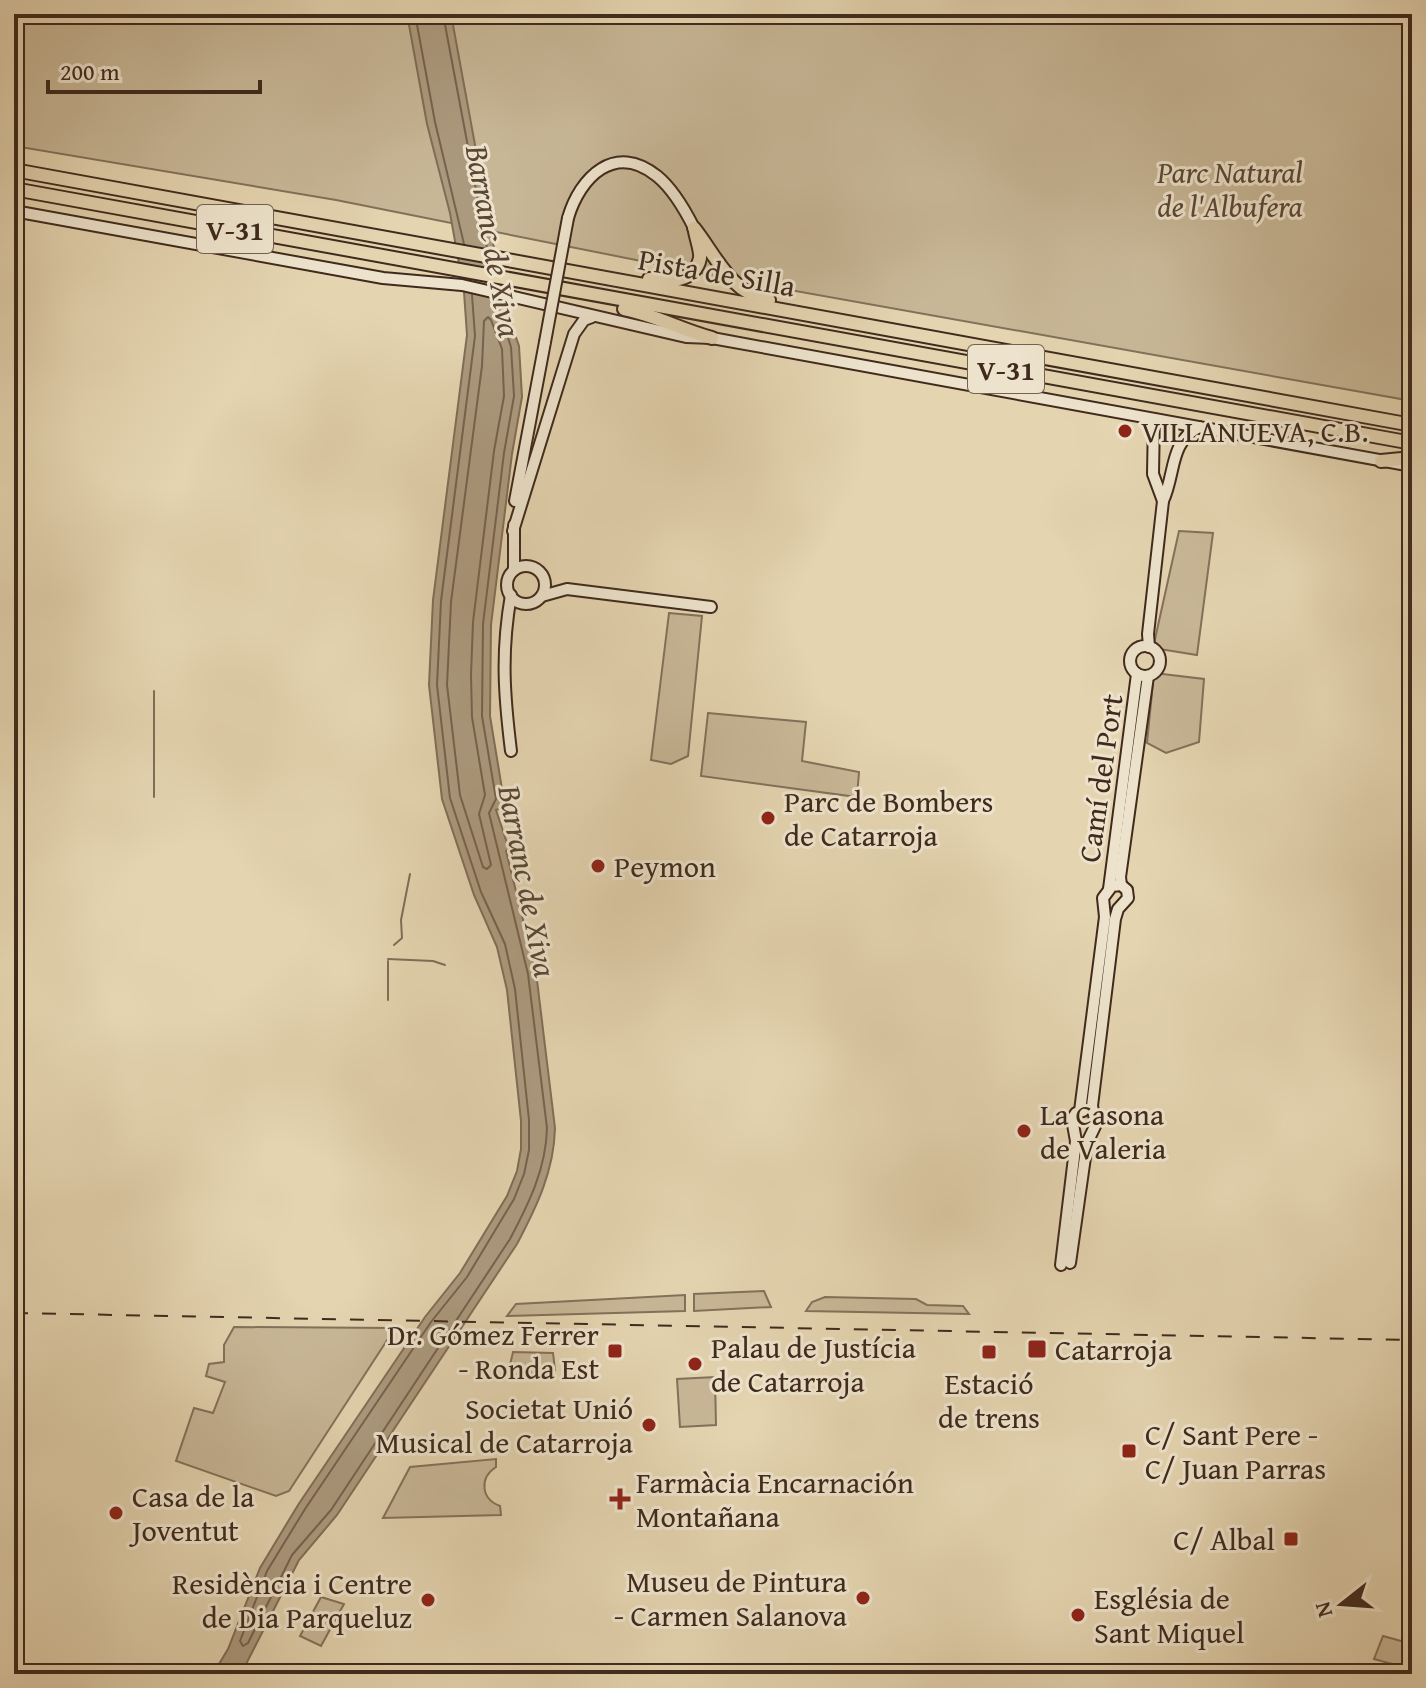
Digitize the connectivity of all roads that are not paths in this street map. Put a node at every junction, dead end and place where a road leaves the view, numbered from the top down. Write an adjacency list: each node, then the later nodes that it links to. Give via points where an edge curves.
1 (14, 170): 5 (highway, Pista de Silla / V-31)
2 (14, 189): 6 (highway, Pista de Silla / V-31)
3 (14, 211): 8 (street, via 383,278 462,285)
4 (694, 228): 5 (highway, via 700,257 679,280); 7 (highway, via 738,288); 18 (street, bridge, via 666,184 631,164 608,166 579,189 568,218)
5 (590, 274): 7 (highway, Pista de Silla / V-31)
6 (600, 297): 9 (highway); 13 (highway, Pista de Silla / V-31)
7 (813, 315): 11 (highway, Pista de Silla / V-31)
8 (592, 317): 9 (street); 18 (street, via 574,334)
9 (712, 338): 10 (street)
10 (1154, 419): 12 (street); 17 (street, via 1153,474)
11 (1412, 425)
12 (1199, 427): 15 (street); 17 (street, via 1184,435 1178,446)
13 (1412, 443)
14 (1412, 458): 15 (highway)
15 (1381, 461): 16 (street)
16 (1412, 466)
17 (1163, 501): 29 (street)
18 (513, 531): 19 (street)
19 (514, 544): 20 (street); 21 (street)
20 (530, 566): 21 (street); 22 (street)
21 (514, 570): 24 (street, via 507,585)
22 (545, 578): 23 (street); 25 (street)
23 (567, 589): 25 (street); 27 (street)
24 (511, 595): 26 (street); 28 (street)
25 (542, 596): 26 (street)
26 (524, 603): 28 (street)
27 (711, 607)
28 (504, 635): 31 (street, via 503,690)
29 (1145, 646): 30 (street, via 1130,658 1131,668); 30 (street, via 1158,655 1159,664 1156,671)
30 (1142, 675): 32 (street, Camí del Port); 33 (street, Camí del Port)
31 (511, 751)
32 (1121, 885): 33 (street); 35 (street, via 1128,898)
33 (1109, 889): 34 (street)
34 (1104, 905): 35 (street); 36 (street, Camí del Port)
35 (1118, 909): 37 (street)
36 (1080, 1111): 37 (street); 38 (street, via 1072,1119)
37 (1093, 1116): 39 (street, via 1096,1124)
38 (1074, 1130): 39 (street); 39 (street, via 1065,1264)
39 (1089, 1134)

